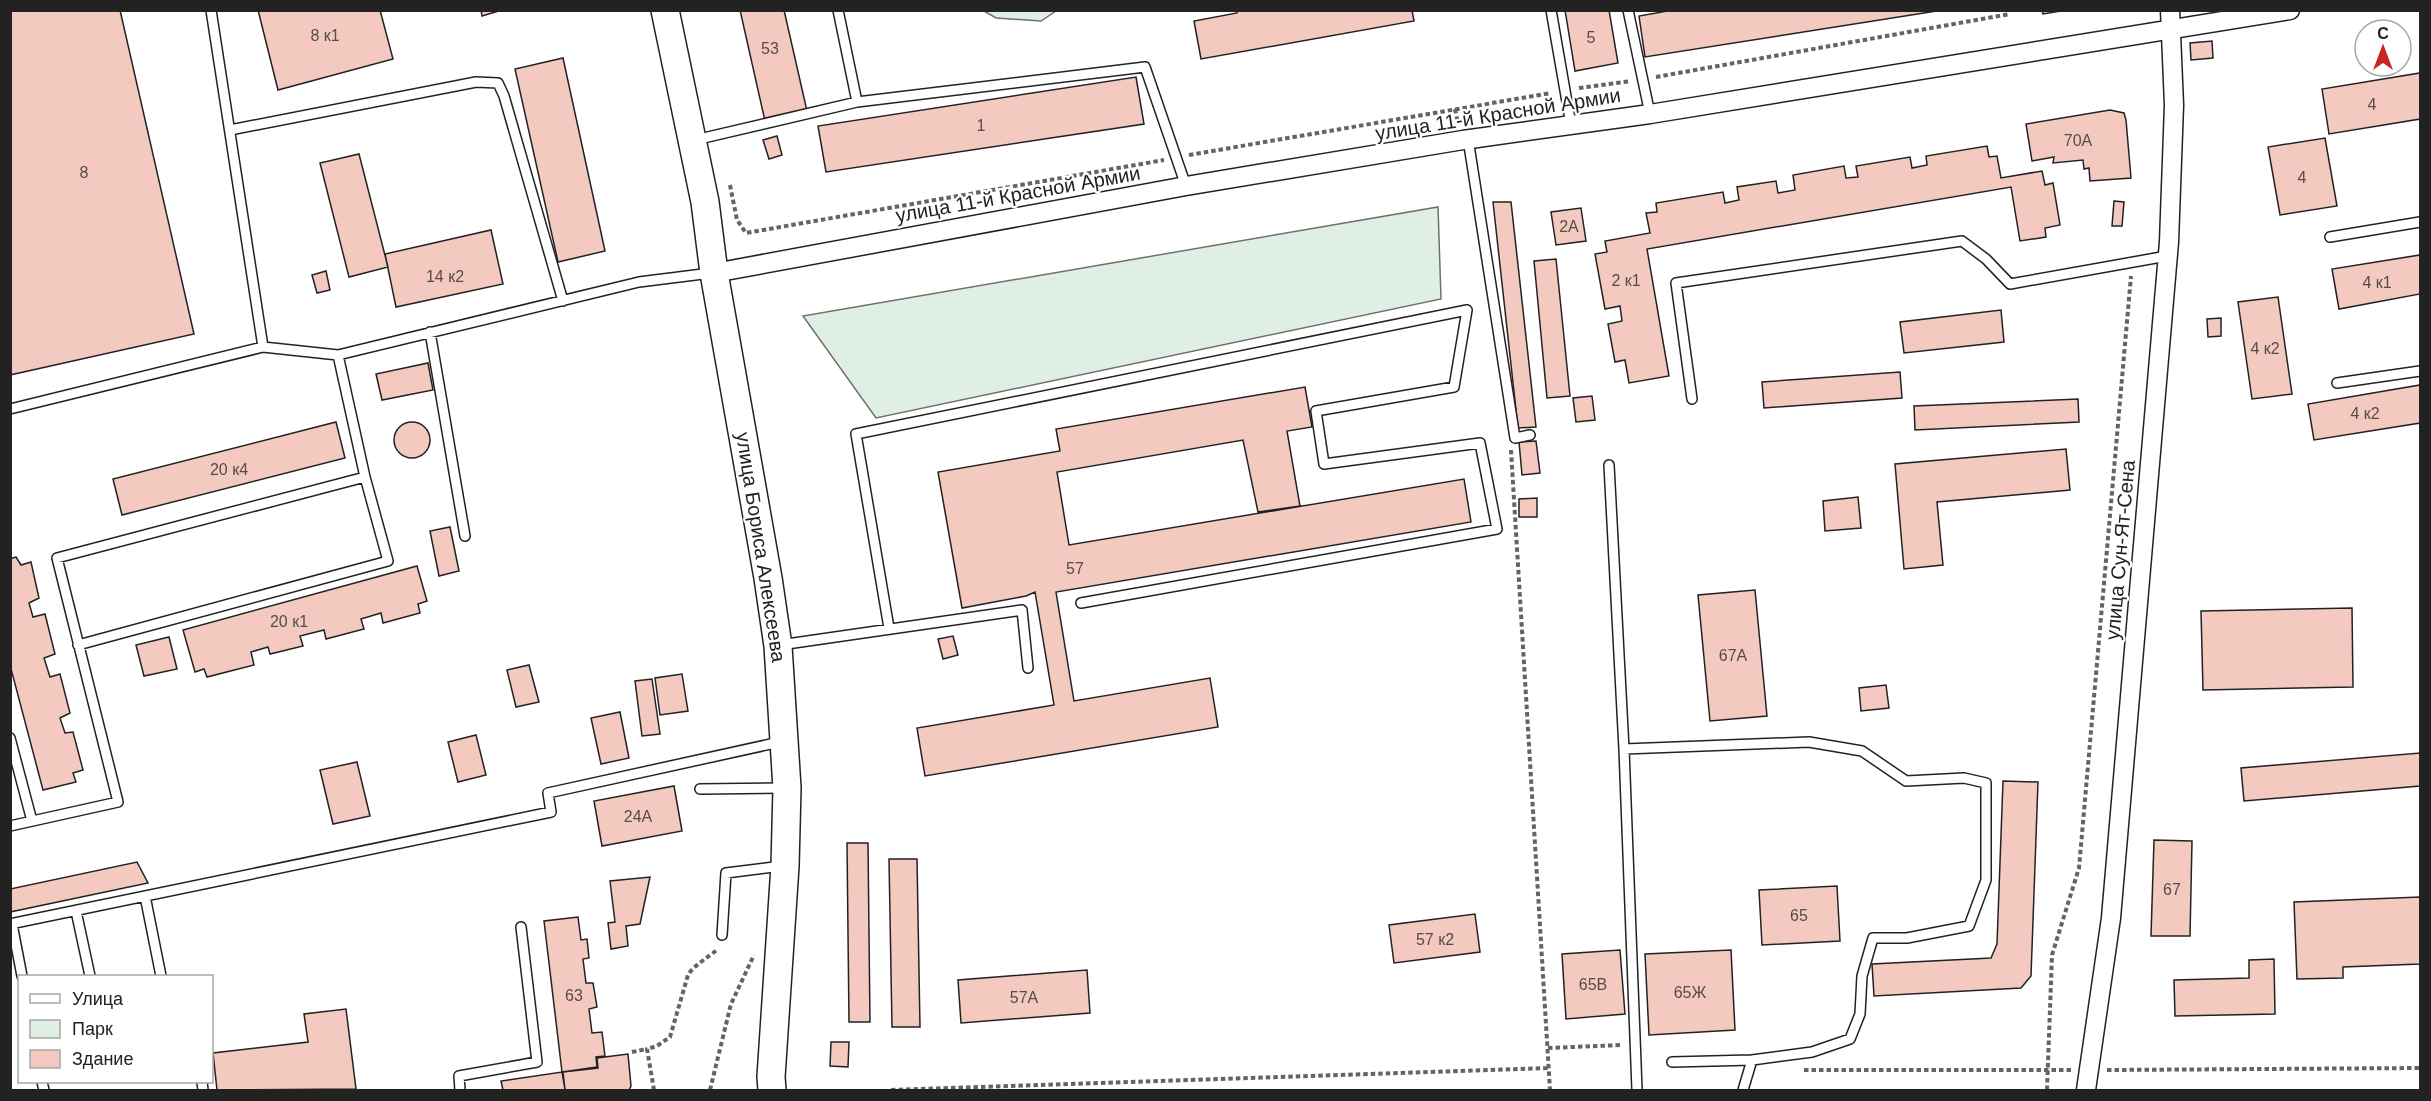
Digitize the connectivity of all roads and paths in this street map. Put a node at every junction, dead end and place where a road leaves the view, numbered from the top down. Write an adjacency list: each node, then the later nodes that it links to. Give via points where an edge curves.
1 (211, 10): 16 (lane)
2 (665, 10): 18 (main road, улица Бориса Алексеева)
3 (838, 10): 12 (lane)
4 (1551, 10): 11 (lane)
5 (1628, 10): 10 (lane)
6 (2170, 10): 9 (street, улица Сун-Ят-Сена)
7 (2290, 10): 9 (street, улица 11-й Красной Армии)
8 (2010, 14): 10 (path)
9 (2171, 30): 14 (street, улица 11-й Красной Армии); 24 (street, улица Сун-Ят-Сена, via 2174,105)
10 (1642, 79): 11 (path); 14 (lane)
11 (1565, 91): 13 (path); 15 (lane)
12 (858, 102): 18 (lane); 19 (lane, via 1145,67)
13 (1455, 109): 17 (path); 19 (path)
14 (1650, 114): 15 (street, улица 11-й Красной Армии)
15 (1571, 125): 17 (street, улица 11-й Красной Армии)
16 (230, 130): 27 (lane, via 476,82 498,83); 29 (lane)
17 (1465, 140): 21 (street, улица 11-й Красной Армии); 35 (lane, via 1515,438)
18 (693, 141): 26 (main road, улица Бориса Алексеева)
19 (1177, 158): 20 (path, via 746,233 736,219); 21 (lane)
20 (730, 184)
21 (1186, 186): 26 (street, улица 11-й Красной Армии)
22 (2421, 222): 23 (lane)
23 (2330, 237)
24 (2168, 256): 25 (lane); 78 (street, улица Сун-Ят-Сена, via 2111,918)
25 (2132, 262): 33 (lane, via 2010,284 1962,241 1676,283); 77 (path, via 2079,868 2052,955)
26 (714, 273): 27 (lane, via 639,282); 43 (main road, улица Бориса Алексеева)
27 (563, 301): 28 (lane)
28 (430, 332): 30 (lane); 39 (lane)
29 (263, 347): 30 (lane); 34 (lane)
30 (338, 355): 38 (lane)
31 (2421, 371): 32 (lane)
32 (2337, 383)
33 (1692, 399)
34 (10, 409)
35 (1530, 435)
36 (1510, 443): 63 (path)
37 (1610, 465): 47 (lane)
38 (365, 477): 42 (lane, via 57,558); 42 (lane, via 388,561)
39 (465, 536)
40 (1081, 603): 41 (lane, via 1497,529 1480,443 1324,464 1316,411 1454,387 1467,310 856,434)
41 (889, 628): 43 (lane); 44 (lane, via 1022,610)
42 (78, 645): 50 (lane, via 118,802)
43 (778, 646): 46 (main road, улица Бориса Алексеева)
44 (1028, 668)
45 (10, 738): 50 (lane)
46 (786, 741): 48 (main road, улица Бориса Алексеева); 53 (lane, via 548,793 551,812)
47 (1624, 748): 62 (lane); 66 (lane, via 1809,742 1862,751 1906,782 1964,778 1986,783 1986,880 1969,926 1907,938 1873,939 1862,976 1860,1014 1850,1039 1812,1052)
48 (787, 788): 49 (lane); 52 (main road, улица Бориса Алексеева)
49 (700, 789)
50 (32, 821): 51 (lane)
51 (10, 826)
52 (784, 866): 57 (lane, via 726,873); 72 (main road, улица Бориса Алексеева)
53 (145, 896): 54 (lane); 61 (lane)
54 (76, 911): 55 (lane); 60 (lane)
55 (11, 924): 59 (lane)
56 (521, 927): 69 (lane, via 537,1062 459,1076)
57 (722, 935): 64 (path, via 720,948 688,975 670,1037)
58 (758, 948): 71 (path, via 731,1004)
59 (22, 975)
60 (90, 975)
61 (161, 975)
62 (1636, 1045): 63 (path); 75 (lane)
63 (1548, 1048): 68 (path)
64 (647, 1049): 65 (path); 70 (path)
65 (632, 1052)
66 (1752, 1060): 67 (lane); 76 (lane)
67 (1672, 1062)
68 (1549, 1068): 73 (path); 74 (path)
69 (460, 1090)
70 (654, 1090)
71 (710, 1090)
72 (772, 1090)
73 (891, 1090)
74 (1550, 1090)
75 (1637, 1090)
76 (1743, 1090)
77 (2047, 1090)
78 (2085, 1090)

